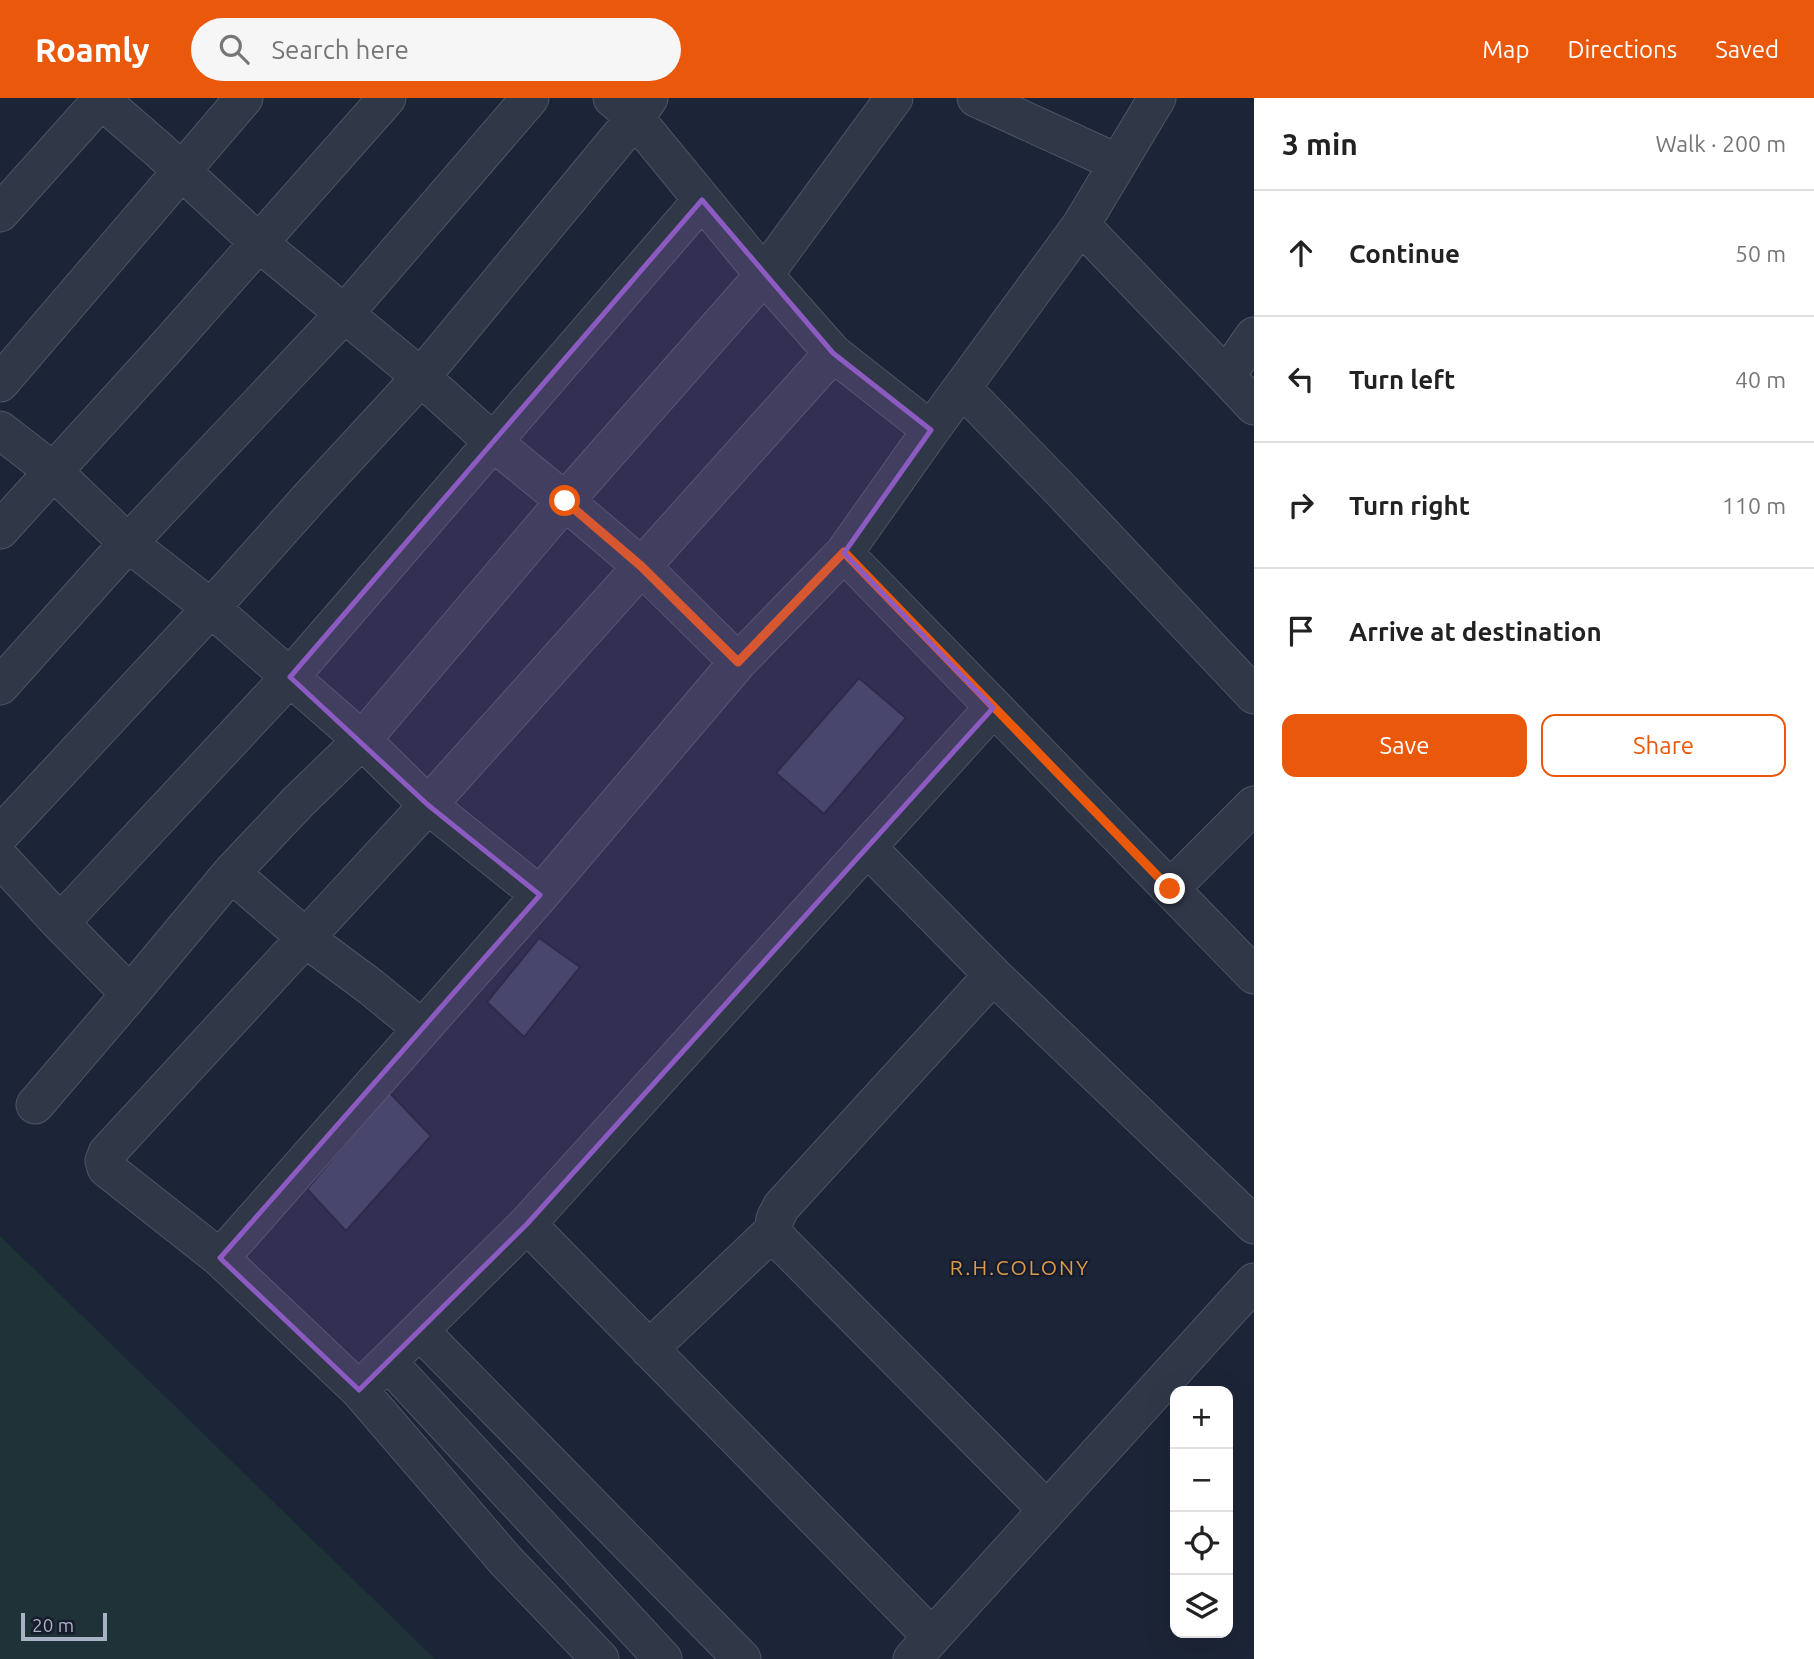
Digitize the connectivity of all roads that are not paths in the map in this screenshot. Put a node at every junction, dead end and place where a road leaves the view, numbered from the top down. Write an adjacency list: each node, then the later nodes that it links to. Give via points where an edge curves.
1 (244, 98): 10 (street)
2 (387, 98): 14 (street)
3 (530, 98): 16 (street)
4 (894, 98): 15 (street)
5 (976, 98): 9 (street)
6 (1157, 98): 9 (street)
7 (101, 99): 10 (street); 12 (street)
8 (632, 105): 11 (street); 20 (street)
9 (1118, 163): 13 (street)
10 (182, 171): 14 (street); 21 (street)
11 (702, 200): 15 (street); 26 (street)
12 (0, 213)
13 (1082, 225): 19 (street); 22 (street)
14 (259, 243): 16 (street); 27 (street)
15 (764, 275): 18 (street); 28 (street)
16 (345, 313): 20 (street); 30 (street)
17 (1254, 337): 19 (street)
18 (832, 353): 25 (street); 32 (street)
19 (1226, 376): 23 (street)
20 (421, 377): 26 (street); 33 (street)
21 (0, 383)
22 (962, 388): 25 (street); 37 (street)
23 (1254, 406)
24 (0, 430): 27 (street)
25 (931, 430): 31 (street)
26 (493, 442): 28 (street); 35 (street)
27 (53, 471): 29 (street); 30 (street)
28 (565, 501): 32 (street); 39 (street)
29 (0, 530)
30 (128, 543): 33 (street); 36 (street)
31 (844, 552): 34 (street); 38 (street)
32 (641, 566): 34 (street); 40 (street)
33 (211, 607): 35 (street); 42 (street)
34 (738, 662): 47 (street)
35 (290, 677): 39 (street); 48 (street)
36 (0, 686)
37 (1254, 695)
38 (993, 708): 43 (street); 46 (street)
39 (362, 740): 40 (street); 45 (street)
40 (428, 805): 47 (street); 49 (street)
41 (1254, 805): 46 (street)
42 (0, 835)
43 (868, 848): 50 (street); 55 (street)
44 (0, 858): 48 (street)
45 (231, 873): 49 (street); 52 (street)
46 (1170, 889): 51 (street)
47 (540, 895): 53 (street)
48 (60, 923): 52 (street)
49 (306, 938): 53 (street); 58 (street, via 104,1161 106,1168)
50 (993, 975): 56 (street); 57 (street, via 781,1207)
51 (1254, 975)
52 (130, 994): 54 (street)
53 (421, 1028): 58 (street)
54 (35, 1105)
55 (527, 1224): 60 (street); 61 (street)
56 (1254, 1225)
57 (773, 1231): 61 (street); 64 (street)
58 (220, 1258): 63 (street)
59 (1254, 1282): 64 (street)
60 (420, 1331): 62 (street); 68 (street)
61 (649, 1349): 65 (street)
62 (388, 1362): 63 (street); 67 (street)
63 (359, 1390): 66 (street, via 506,1560)
64 (1047, 1510): 65 (street)
65 (922, 1648)
66 (600, 1659)
67 (663, 1659)
68 (741, 1659)

